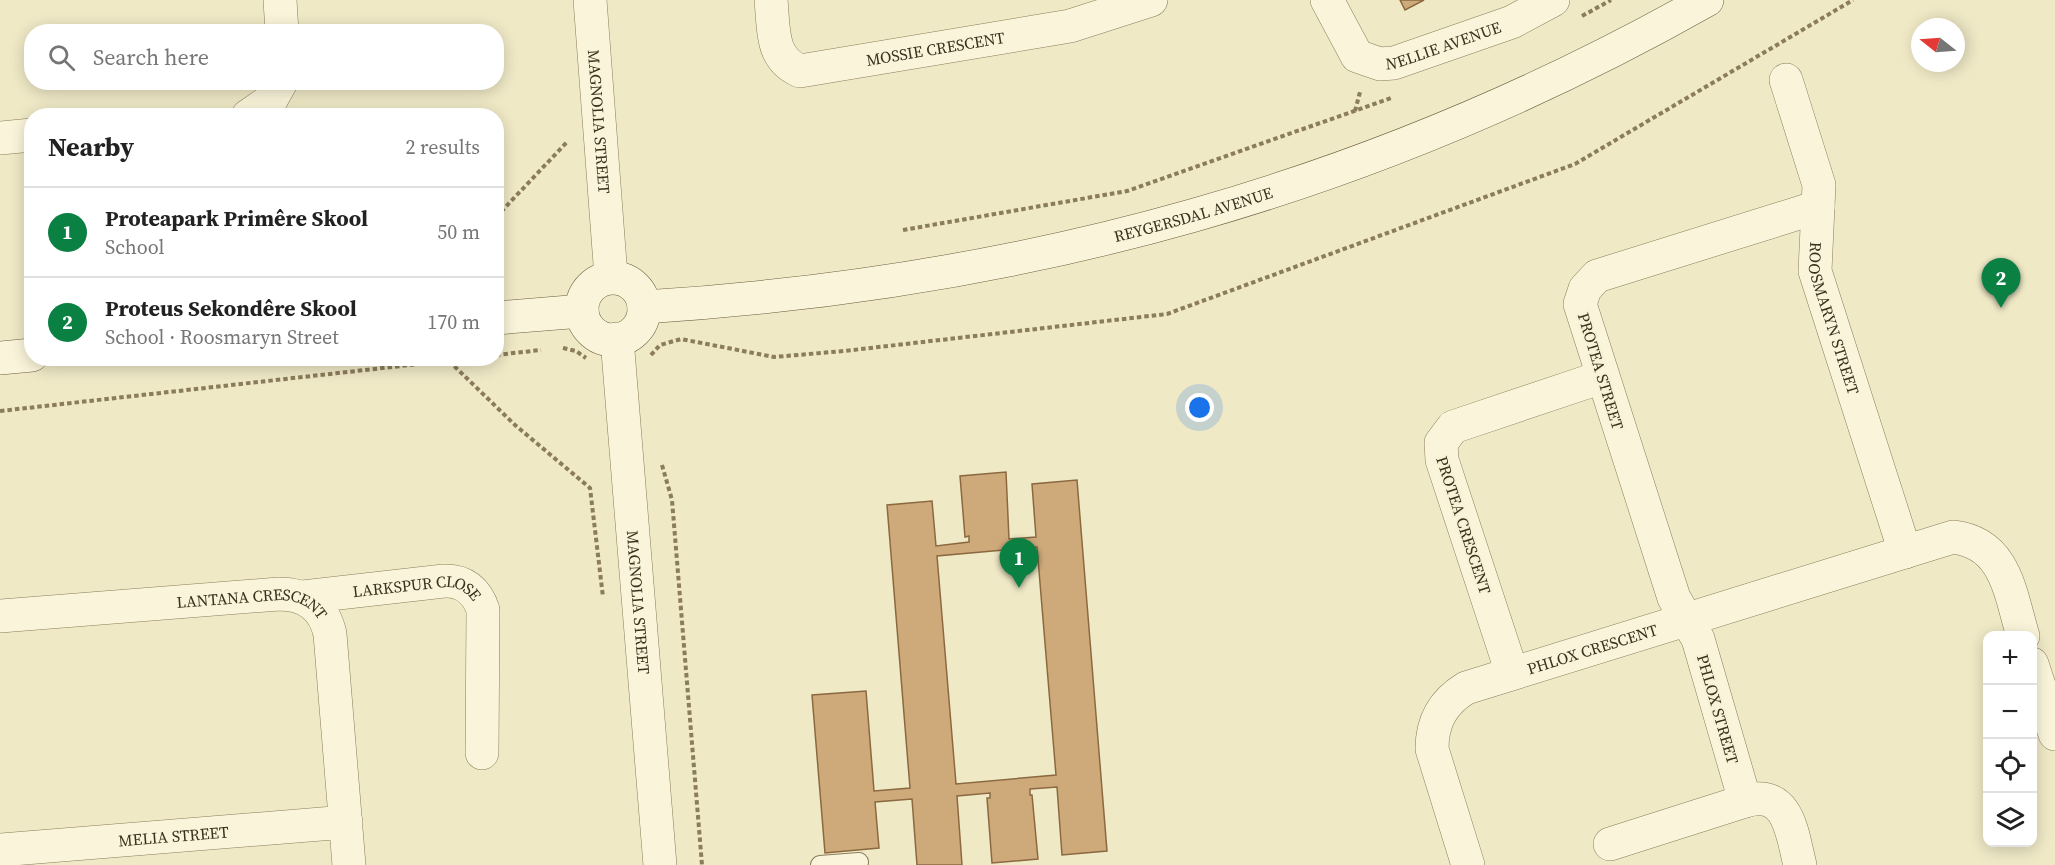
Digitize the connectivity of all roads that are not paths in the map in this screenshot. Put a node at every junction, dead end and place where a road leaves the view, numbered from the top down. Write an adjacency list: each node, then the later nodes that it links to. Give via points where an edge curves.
1 (279, 0): 8 (street)
2 (590, 0): 15 (street, MAGNOLIA STREET)
3 (771, 0): 4 (street, MOSSIE CRESCENT, via 778,53 789,66 800,71 1070,26)
4 (1151, 0)
5 (1327, 0): 7 (street, NELLIE AVENUE, via 1357,57 1380,64 1394,63 1512,22)
6 (1707, 0): 16 (street, REYGERSDAL AVENUE, via 1582,67 1423,137 1176,222 1019,260 911,279 754,298)
7 (1566, 9)
8 (281, 24)
9 (1786, 80): 14 (street, ROOSMARYN STREET, via 1819,185)
10 (277, 90): 11 (street)
11 (260, 108)
12 (24, 136): 13 (street)
13 (0, 138)
14 (1818, 207): 22 (street, PROTEA STREET, via 1605,273 1590,282 1580,304); 23 (street, ROOSMARYN STREET, via 1815,271)
15 (611, 278): 16 (street, via 629,282 637,289); 17 (street, via 593,285 586,293)
16 (644, 306): 19 (street, via 634,332)
17 (582, 311): 18 (street); 19 (street, via 584,321 597,336)
18 (504, 317)
19 (617, 339): 38 (street, MAGNOLIA STREET)
20 (24, 356): 21 (street)
21 (0, 358)
22 (1602, 377): 26 (street, PROTEA STREET, via 1674,598); 28 (street, PROTEA CRESCENT, via 1453,427 1441,443 1442,460)
23 (1905, 552): 26 (street, PHLOX CRESCENT); 27 (street, PHLOX CRESCENT, via 1953,537 1980,543 2002,570)
24 (303, 597): 25 (street, LANTANA CRESCENT, via 279,594); 31 (street, LARKSPUR CLOSE, via 444,581 468,587 483,610); 33 (street, LANTANA CRESCENT, via 322,613 330,634)
25 (0, 616)
26 (1686, 620): 28 (street, PHLOX CRESCENT); 32 (street, PHLOX STREET, via 1698,639)
27 (2021, 631)
28 (1512, 673): 40 (street, PHLOX CRESCENT, via 1456,694 1440,711 1433,731 1432,749)
29 (2037, 679): 30 (street)
30 (2055, 734)
31 (482, 753)
32 (1745, 801): 34 (street); 41 (street, via 1762,798 1778,805 1789,823)
33 (345, 822): 35 (street, MELIA STREET); 37 (street, LANTANA CRESCENT)
34 (1610, 844)
35 (0, 850)
36 (859, 862): 39 (lane)
37 (349, 865)
38 (660, 865)
39 (820, 865)
40 (1468, 865)
41 (1800, 865)

